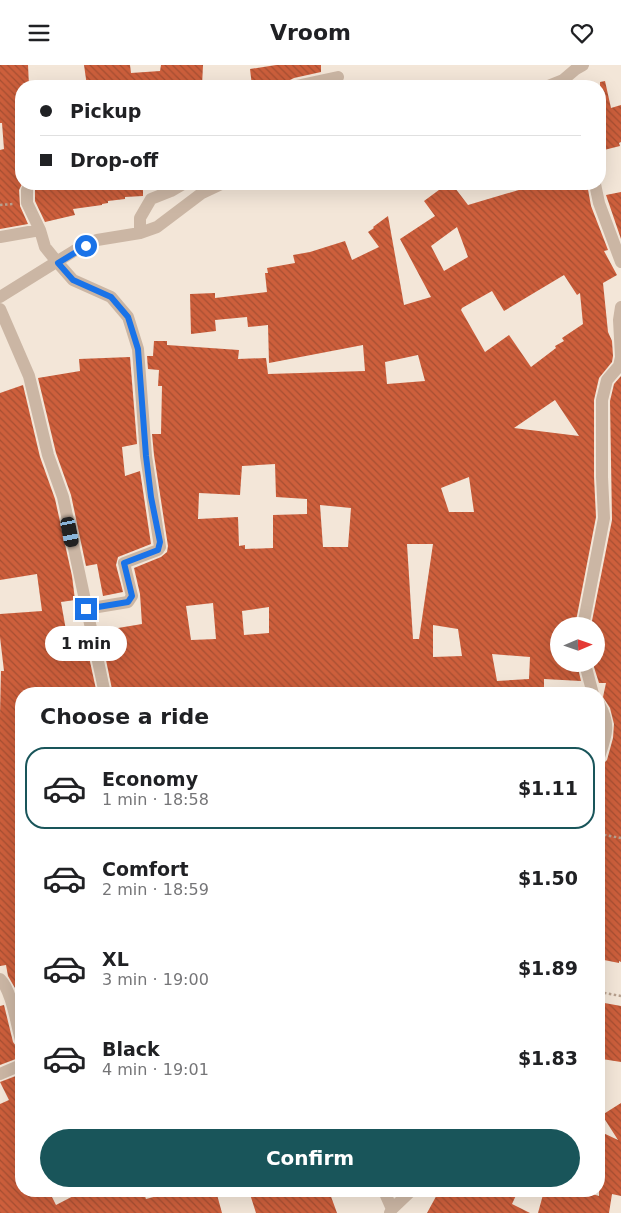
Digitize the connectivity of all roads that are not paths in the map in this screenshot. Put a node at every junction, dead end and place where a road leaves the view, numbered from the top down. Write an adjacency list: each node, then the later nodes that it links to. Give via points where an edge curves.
1 (578, 66): 4 (street)
2 (337, 76): 3 (street)
3 (321, 80)
4 (566, 80)
5 (27, 190): 9 (street, via 27,203)
6 (173, 190): 10 (street, via 150,199 140,219)
7 (208, 190): 10 (street, via 157,227)
8 (597, 190): 12 (street, via 598,203)
9 (40, 231): 11 (street); 13 (street, via 46,247)
10 (140, 233): 13 (street, via 97,240)
11 (0, 237)
12 (621, 262)
13 (58, 263): 14 (street); 17 (street, via 73,280 111,297 128,317 138,349 146,456 160,542 158,550 124,563 132,596 128,602)
14 (0, 297)
15 (621, 307): 18 (street, via 621,357 619,366 606,381 602,400 604,518)
16 (0, 309): 17 (street, via 29,376 48,455 63,497)
17 (86, 609): 20 (street)
18 (585, 617)
19 (587, 673): 21 (street)
20 (103, 687)
21 (591, 687)
22 (605, 719): 23 (street)
23 (605, 737)
24 (0, 979): 25 (street, via 9,995)
25 (15, 1018)
26 (15, 1068): 27 (street)
27 (0, 1074)
28 (386, 1197): 30 (street)
29 (405, 1197): 30 (street)
30 (391, 1211)

